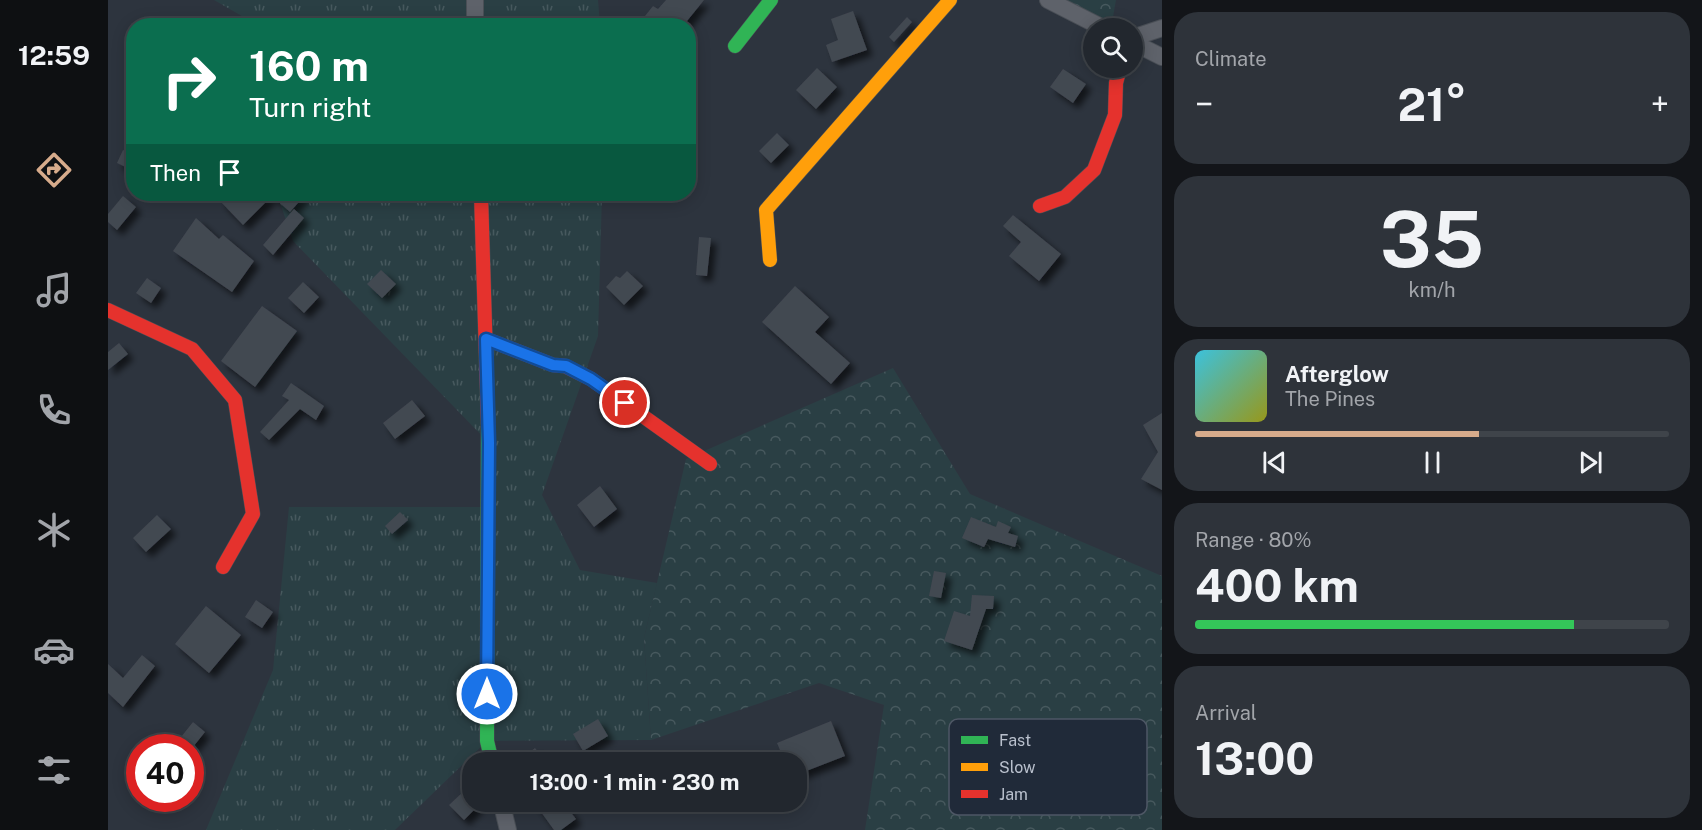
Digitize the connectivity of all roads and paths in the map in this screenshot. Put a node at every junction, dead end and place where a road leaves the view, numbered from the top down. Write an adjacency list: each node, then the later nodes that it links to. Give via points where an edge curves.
1 (475, 0): 5 (street)
2 (771, 0): 9 (street)
3 (950, 0): 15 (street, via 766,210)
4 (1048, 0): 6 (street)
5 (475, 18)
6 (1083, 18)
7 (1162, 28): 8 (street)
8 (1143, 36)
9 (735, 46)
10 (1143, 46): 11 (street)
11 (1162, 57)
12 (1117, 78): 14 (street, via 1115,115 1094,170 1065,197)
13 (481, 201): 17 (street)
14 (1040, 206)
15 (770, 260)
16 (108, 310): 19 (street, via 192,349 235,400 253,514)
17 (486, 339): 18 (street, via 553,365 566,366 591,379); 20 (street)
18 (710, 464)
19 (223, 567)
20 (490, 752)
21 (504, 812): 22 (street)
22 (508, 830)

